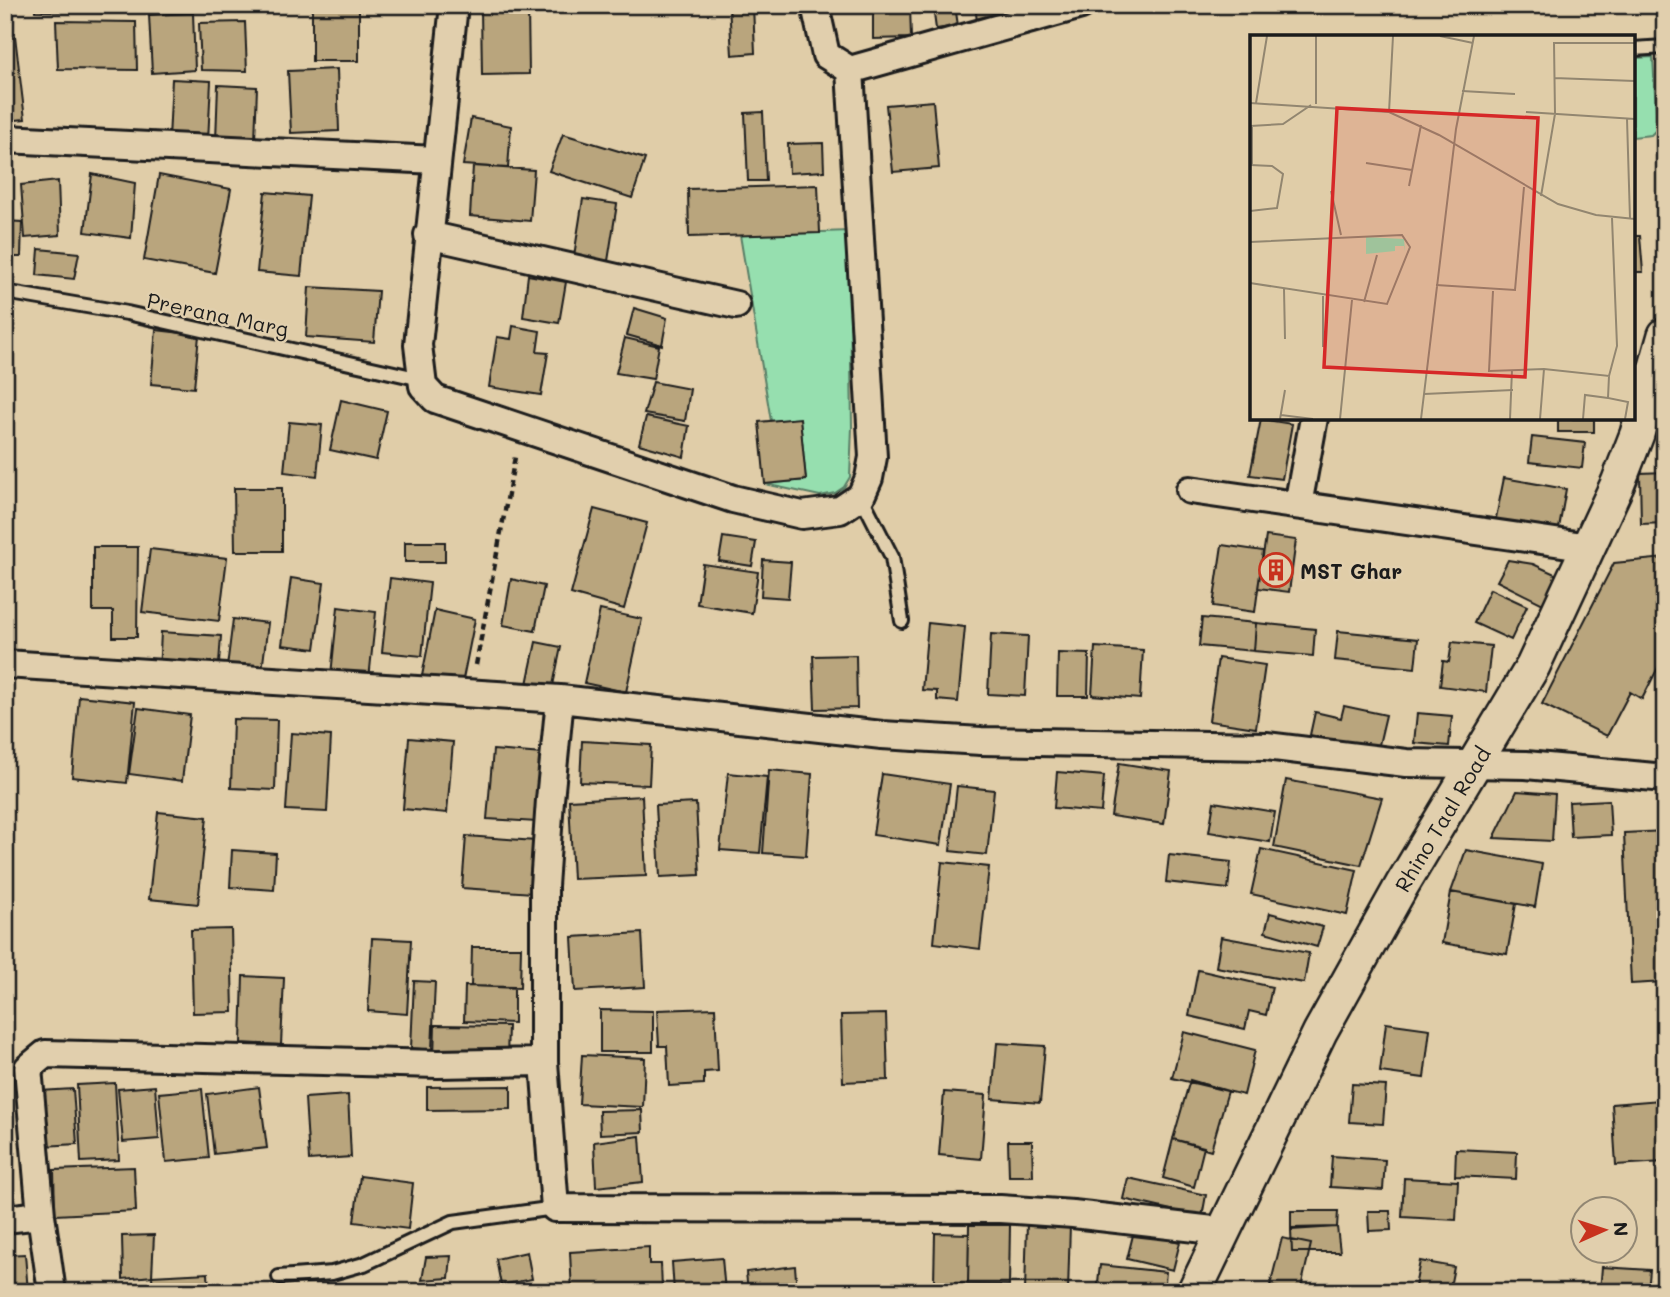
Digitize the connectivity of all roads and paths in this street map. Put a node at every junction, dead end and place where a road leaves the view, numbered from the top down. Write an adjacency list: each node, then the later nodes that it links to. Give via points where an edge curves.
1 (454, 5): 8 (street)
2 (815, 5): 6 (street, via 826,55)
3 (1081, 5): 6 (street)
4 (1665, 47): 5 (lane)
5 (1635, 49)
6 (850, 70): 17 (street, via 873,457)
7 (5, 139): 8 (street)
8 (436, 160): 9 (street)
9 (428, 235): 11 (street); 13 (street, via 418,345)
10 (5, 292): 13 (lane, Prerana Marg, via 127,313)
11 (736, 306)
12 (1665, 337): 19 (street, Rhino Taal Road, via 1637,434)
13 (421, 379): 15 (street, via 435,399)
14 (1314, 420): 18 (street)
15 (520, 429): 17 (street, via 733,499 802,515 840,510); 22 (path)
16 (1190, 490): 18 (street)
17 (860, 496): 20 (lane, via 892,557)
18 (1298, 505): 19 (street)
19 (1590, 547): 24 (street, Rhino Taal Road, via 1533,666)
20 (902, 621)
21 (5, 664): 22 (street)
22 (471, 692): 23 (street)
23 (561, 699): 24 (street, via 882,735 1266,746 1406,763); 26 (street, via 544,886)
24 (1476, 764): 25 (street); 30 (street, Rhino Taal Road, via 1320,1032)
25 (1665, 778)
26 (544, 1062): 27 (street); 28 (street, via 438,1064 45,1054 28,1068)
27 (555, 1208): 30 (street, via 1000,1209); 31 (lane, via 453,1222 364,1264 332,1273)
28 (41, 1215): 29 (street); 32 (street)
29 (5, 1219)
30 (1222, 1231): 33 (street, Rhino Taal Road)
31 (279, 1277)
32 (52, 1292)
33 (1194, 1292)

